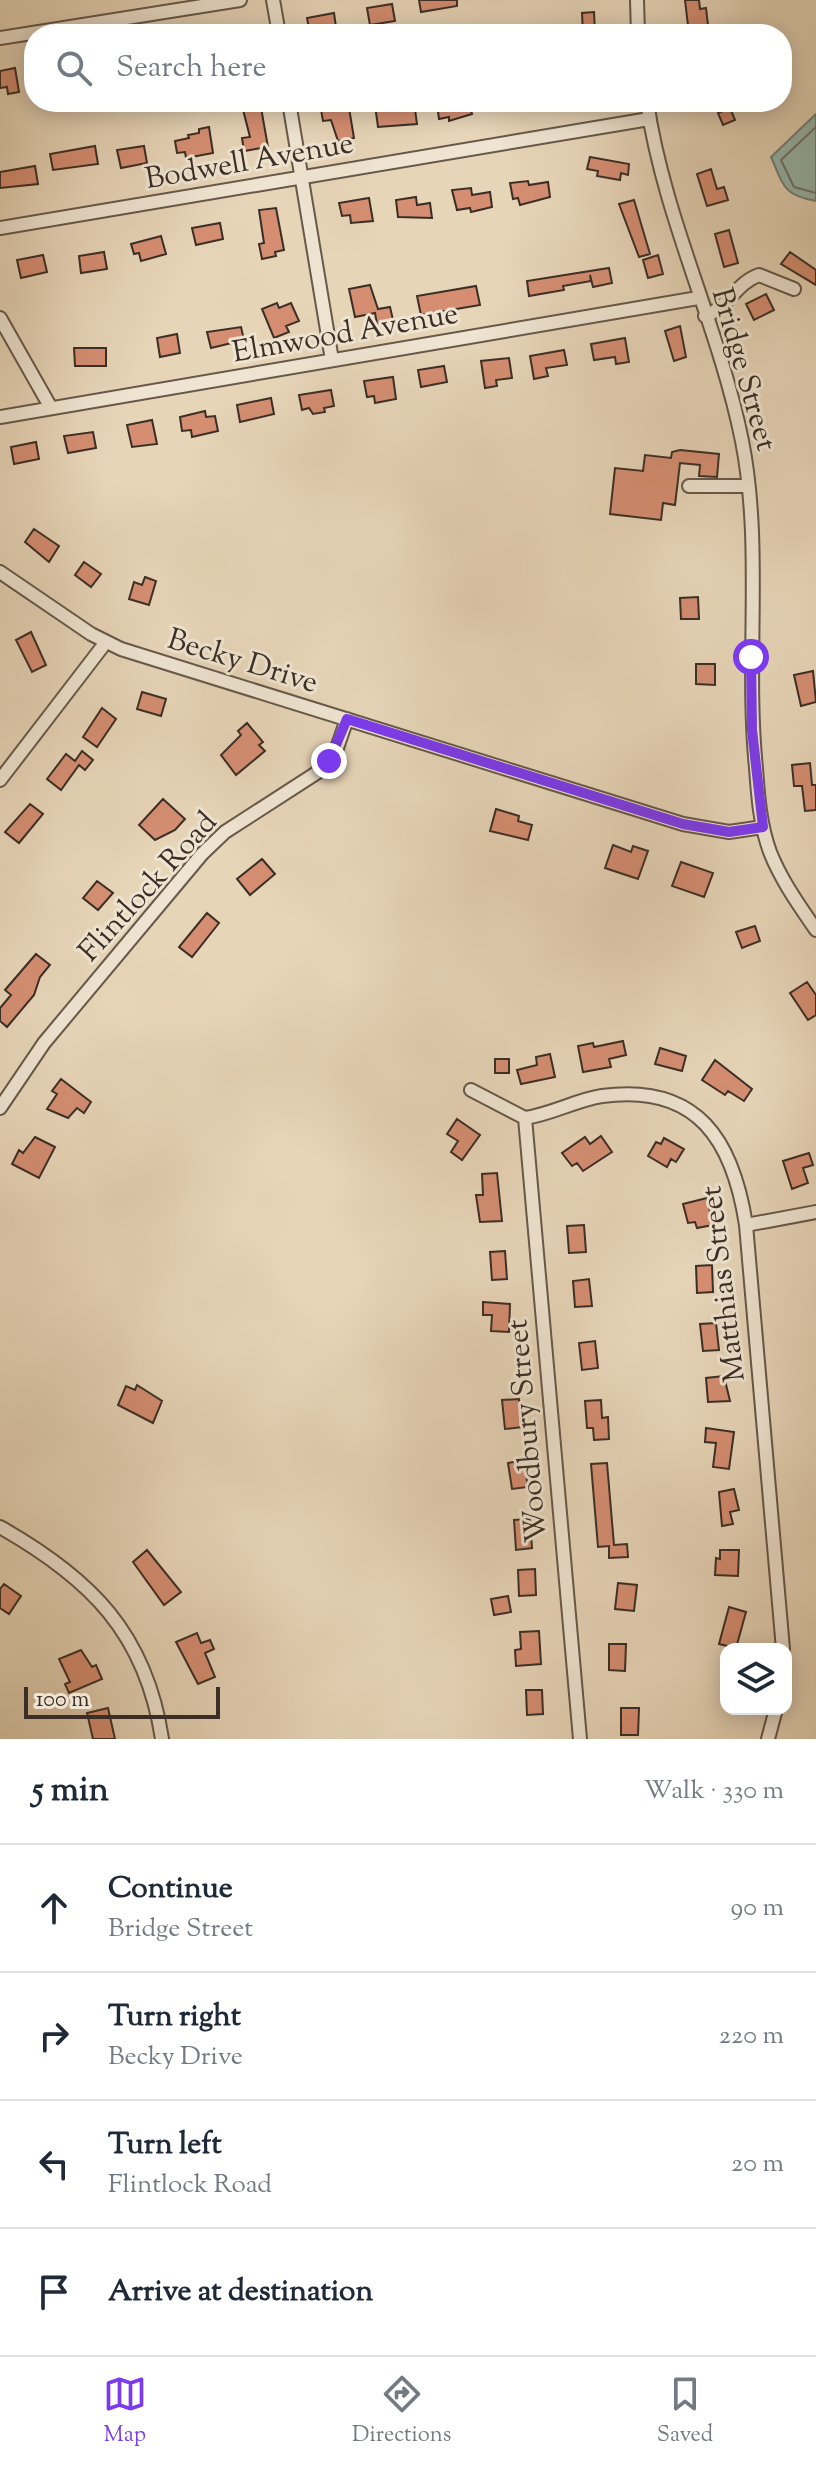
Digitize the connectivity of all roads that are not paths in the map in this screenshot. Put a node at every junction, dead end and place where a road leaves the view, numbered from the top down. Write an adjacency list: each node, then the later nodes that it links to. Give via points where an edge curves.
1 (240, 0): 4 (street)
2 (273, 0): 5 (street)
3 (637, 0): 6 (street)
4 (88, 24)
5 (277, 24)
6 (638, 24)
7 (24, 34): 8 (street)
8 (0, 38)
9 (291, 112): 12 (street)
10 (648, 112): 11 (street, Bridge Street)
11 (649, 119): 12 (street, Bodwell Avenue); 15 (street, Bridge Street)
12 (301, 177): 13 (street, Bodwell Avenue); 18 (street)
13 (0, 228)
14 (794, 289): 16 (street, via 759,275 743,283 717,312)
15 (698, 298): 16 (street, Bridge Street); 18 (street, Elmwood Avenue)
16 (705, 316): 22 (street, Bridge Street, via 742,439)
17 (0, 318): 19 (street)
18 (332, 360): 19 (street, Elmwood Avenue)
19 (51, 408): 20 (street, Elmwood Avenue)
20 (0, 417)
21 (689, 486): 22 (street)
22 (748, 486): 27 (street, Bridge Street, via 752,730)
23 (0, 572): 24 (street, Becky Drive)
24 (106, 642): 25 (street, Becky Drive); 26 (street)
25 (347, 719): 27 (street, Becky Drive, via 683,824 729,832); 30 (street, Flintlock Road, via 337,748 318,772 225,832 202,854 44,1043)
26 (0, 779)
27 (763, 827): 28 (street, Bridge Street, via 776,866)
28 (816, 930)
29 (471, 1090): 31 (street)
30 (0, 1108)
31 (525, 1118): 33 (street, Matthias Street, via 601,1096 627,1095 681,1107 725,1146); 38 (street, Woodbury Street)
32 (816, 1212): 33 (street)
33 (746, 1225): 35 (street, Matthias Street)
34 (0, 1527): 37 (street, via 65,1567 115,1618 150,1684)
35 (782, 1643)
36 (774, 1715): 39 (street)
37 (162, 1739)
38 (580, 1739)
39 (768, 1739)

